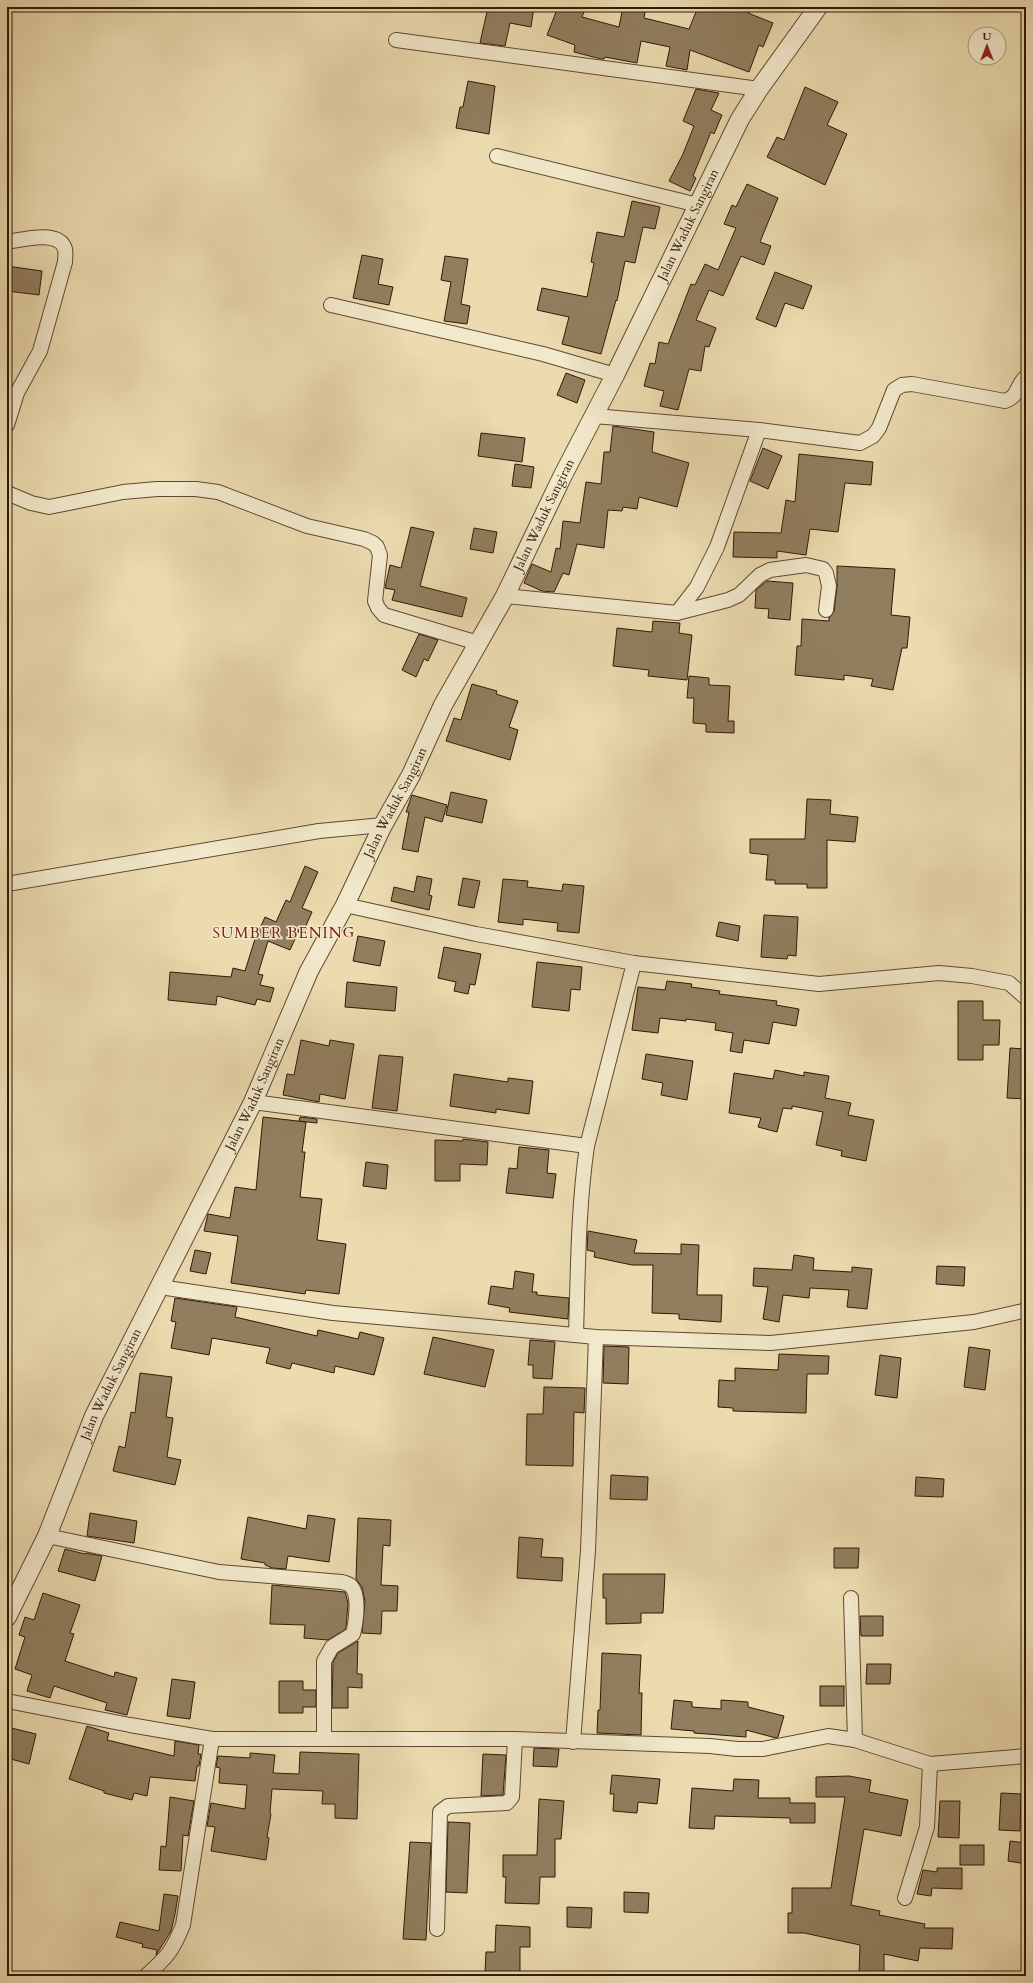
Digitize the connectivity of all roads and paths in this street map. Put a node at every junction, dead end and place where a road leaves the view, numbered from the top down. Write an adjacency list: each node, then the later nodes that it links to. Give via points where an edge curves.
1 (818, 7): 3 (street, Jalan Waduk Sangiran)
2 (396, 40): 3 (street)
3 (759, 89): 5 (street, Jalan Waduk Sangiran, via 740,119)
4 (497, 156): 5 (street)
5 (698, 205): 8 (street, Jalan Waduk Sangiran)
6 (7, 242): 11 (street, via 50,236 58,239 65,248 65,262 40,351 17,393)
7 (331, 305): 8 (street, via 543,354)
8 (615, 375): 10 (street, Jalan Waduk Sangiran)
9 (1026, 377): 12 (street, via 1014,396 1005,400 912,384 902,385 894,390 874,436 860,443)
10 (594, 416): 12 (street); 14 (street, Jalan Waduk Sangiran)
11 (7, 425)
12 (759, 430): 16 (street, via 717,547 697,587)
13 (7, 493): 17 (street, via 49,507 124,492 157,489 218,492 307,526 373,543 380,555 375,601 384,615)
14 (506, 596): 16 (street); 17 (street, Jalan Waduk Sangiran)
15 (826, 610): 16 (street, via 829,586 826,573 823,569 806,564 770,570 760,575 739,595)
16 (676, 613)
17 (478, 643): 18 (street, Jalan Waduk Sangiran, via 443,705 411,775)
18 (383, 825): 19 (street, via 319,831); 20 (street, Jalan Waduk Sangiran)
19 (7, 884)
20 (345, 905): 21 (street, via 476,934); 23 (street, Jalan Waduk Sangiran, via 309,971)
21 (634, 964): 22 (street, via 819,984 939,973 1009,983); 24 (street)
22 (1026, 998)
23 (253, 1102): 24 (street); 25 (street, Jalan Waduk Sangiran)
24 (587, 1146): 27 (street, via 579,1232)
25 (160, 1288): 27 (street, via 333,1313); 29 (street, Jalan Waduk Sangiran, via 94,1416)
26 (1026, 1309): 28 (street, via 974,1322 771,1343)
27 (576, 1334): 28 (street)
28 (596, 1336): 37 (street, via 588,1551)
29 (47, 1536): 31 (street, Jalan Waduk Sangiran); 33 (street, via 219,1572 342,1582 350,1585 355,1591 357,1606 353,1634 332,1647 324,1661)
30 (851, 1598): 36 (street)
31 (7, 1617)
32 (7, 1701): 34 (street)
33 (324, 1738): 34 (street); 35 (street)
34 (212, 1739): 42 (street, via 183,1925 174,1948)
35 (515, 1739): 37 (street); 41 (street, via 510,1801 448,1806 440,1812)
36 (856, 1740): 37 (street, via 828,1736 763,1749); 39 (street)
37 (573, 1742)
38 (1026, 1756): 39 (street)
39 (930, 1764): 40 (street, via 926,1827)
40 (905, 1898)
41 (437, 1929)
42 (146, 1976)

